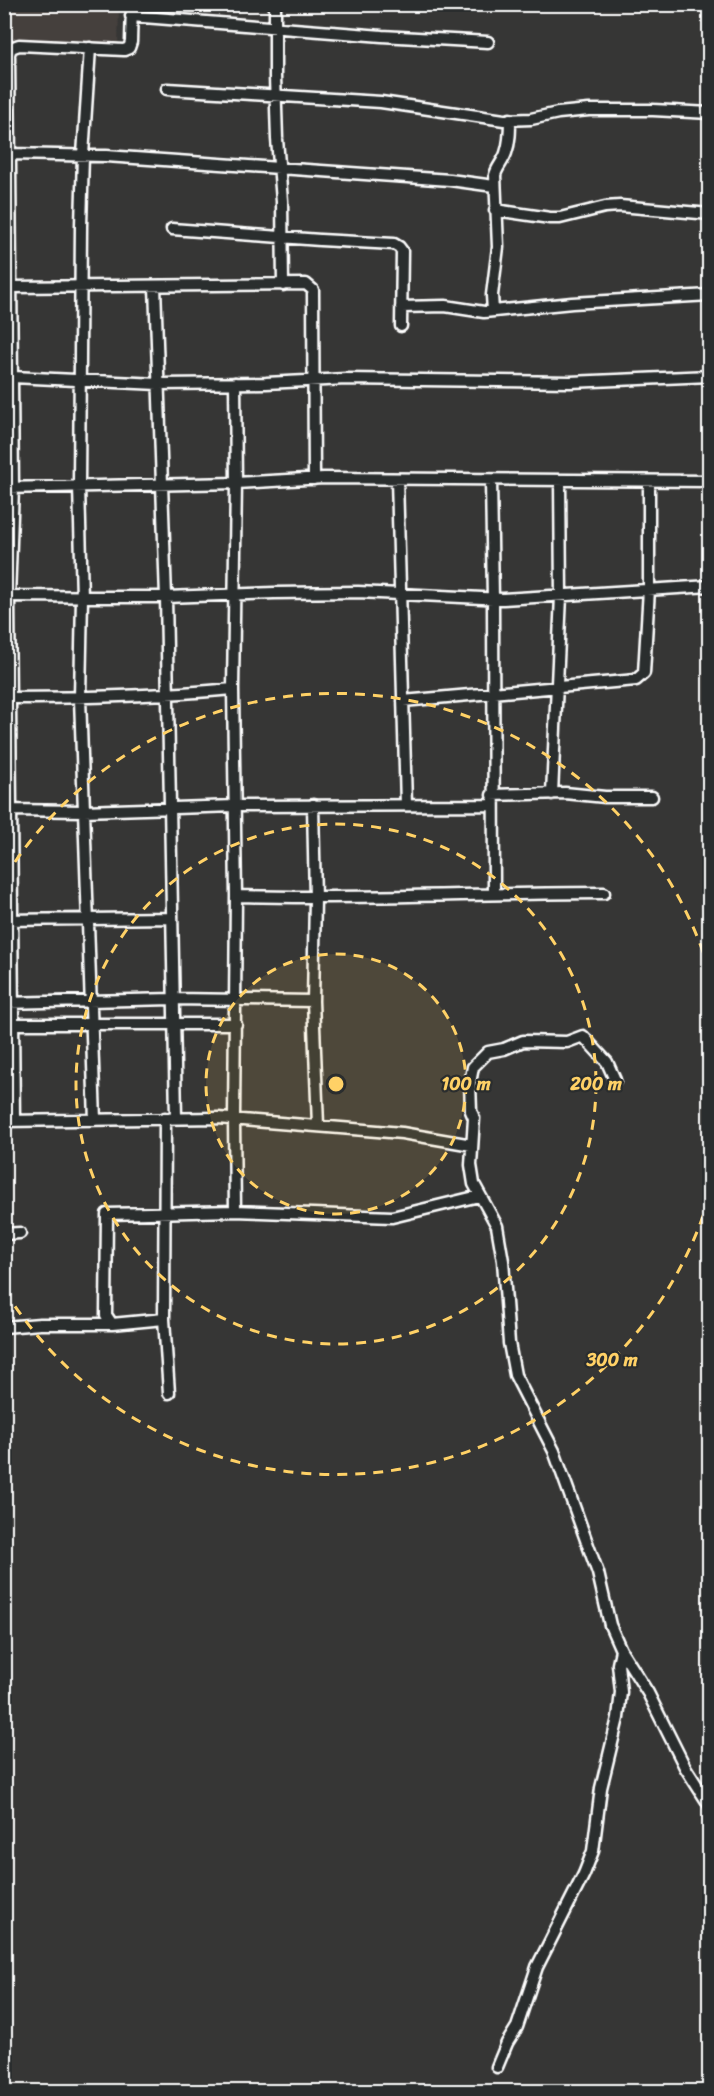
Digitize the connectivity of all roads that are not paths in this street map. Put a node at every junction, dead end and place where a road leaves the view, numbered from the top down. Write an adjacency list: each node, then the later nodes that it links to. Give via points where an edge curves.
1 (275, 4): 3 (street)
2 (131, 10): 3 (street); 6 (street, via 129,48)
3 (276, 28): 4 (street); 8 (street)
4 (488, 42)
5 (8, 48): 6 (street); 11 (street)
6 (90, 48): 12 (street)
7 (167, 89): 8 (street)
8 (275, 97): 10 (street, via 381,102); 13 (street)
9 (710, 113): 10 (street, via 589,110)
10 (510, 119): 14 (street, via 510,139)
11 (10, 154): 12 (street); 15 (street)
12 (83, 155): 13 (street); 22 (street)
13 (280, 169): 14 (street); 19 (street)
14 (494, 186): 16 (street)
15 (8, 199): 21 (street)
16 (495, 210): 17 (street, via 550,218 620,206); 26 (street, via 498,247)
17 (710, 213)
18 (172, 229): 19 (street)
19 (282, 237): 20 (street); 25 (street, via 394,244 402,251)
20 (283, 285): 23 (street); 32 (street, via 306,284 313,290)
21 (12, 286): 22 (street); 28 (street)
22 (81, 286): 23 (street); 31 (street)
23 (155, 286): 34 (street)
24 (710, 295): 26 (street)
25 (401, 307): 26 (street); 27 (street)
26 (494, 311)
27 (401, 326)
28 (9, 356): 30 (street)
29 (710, 376): 32 (street, via 570,382)
30 (13, 377): 31 (street); 44 (street)
31 (80, 380): 34 (street); 43 (street)
32 (313, 381): 33 (street); 35 (street)
33 (235, 383): 34 (street); 42 (street)
34 (158, 384): 41 (street)
35 (314, 479): 36 (street); 42 (street)
36 (398, 479): 37 (street); 48 (street)
37 (491, 480): 38 (street); 53 (street)
38 (560, 480): 39 (street); 50 (street)
39 (649, 481): 40 (street); 46 (street)
40 (710, 481)
41 (162, 483): 42 (street); 43 (street); 52 (street)
42 (236, 483): 47 (street)
43 (80, 486): 44 (street); 51 (street)
44 (9, 488): 49 (street)
45 (710, 586): 46 (street)
46 (649, 589): 50 (street); 55 (street, via 644,673 636,680)
47 (235, 594): 48 (street); 52 (street); 56 (street)
48 (400, 594): 53 (street); 61 (street)
49 (7, 596): 51 (street); 54 (street)
50 (561, 596): 53 (street); 55 (street)
51 (82, 597): 52 (street); 60 (street)
52 (166, 597): 58 (street)
53 (493, 599): 57 (street)
54 (8, 629): 59 (street)
55 (556, 685): 57 (street); 62 (street)
56 (232, 689): 58 (street); 66 (street)
57 (492, 692): 61 (street); 64 (street)
58 (167, 695): 60 (street); 68 (street)
59 (8, 698): 60 (street); 69 (street)
60 (80, 698): 70 (street)
61 (403, 700): 65 (street)
62 (552, 794): 63 (street); 64 (street)
63 (652, 797)
64 (492, 800): 65 (street); 71 (street)
65 (406, 805): 67 (street)
66 (235, 806): 67 (street); 68 (street); 73 (street)
67 (313, 806): 74 (street)
68 (169, 808): 70 (street); 75 (street)
69 (8, 810): 70 (street); 77 (street)
70 (84, 811): 76 (street)
71 (494, 892): 72 (street); 74 (street)
72 (604, 892)
73 (236, 896): 74 (street); 80 (street)
74 (315, 899): 81 (street)
75 (171, 918): 76 (street); 78 (street)
76 (88, 919): 77 (street); 79 (street)
77 (9, 920): 82 (street)
78 (173, 999): 79 (street); 80 (street); 83 (street)
79 (90, 1000): 82 (street); 85 (street)
80 (236, 1001): 81 (street); 86 (street)
81 (313, 1001): 92 (street)
82 (9, 1003): 84 (street)
83 (174, 1023): 85 (street); 86 (street); 88 (street)
84 (14, 1024): 85 (street); 90 (street)
85 (92, 1024): 91 (street)
86 (236, 1024): 89 (street)
87 (615, 1080): 93 (street, via 607,1062 584,1036 567,1042 523,1041 488,1052 473,1067 470,1083)
88 (171, 1118): 89 (street); 91 (street); 96 (street)
89 (234, 1119): 92 (street); 95 (street)
90 (10, 1120): 91 (street)
91 (95, 1120)
92 (318, 1125): 93 (street)
93 (472, 1145): 94 (street, via 471,1165)
94 (480, 1196): 95 (street, via 392,1217); 103 (street, via 497,1226 515,1375 554,1451)
95 (235, 1211): 96 (street)
96 (163, 1214): 99 (street); 100 (street, via 107,1214 106,1315)
97 (20, 1233): 98 (street)
98 (4, 1234)
99 (164, 1318): 100 (street); 102 (street)
100 (111, 1324): 101 (street)
101 (4, 1327)
102 (169, 1393)
103 (621, 1650): 104 (street); 105 (street, via 618,1718 601,1788 593,1851 537,1967 517,2027)
104 (710, 1806)
105 (498, 2067)

